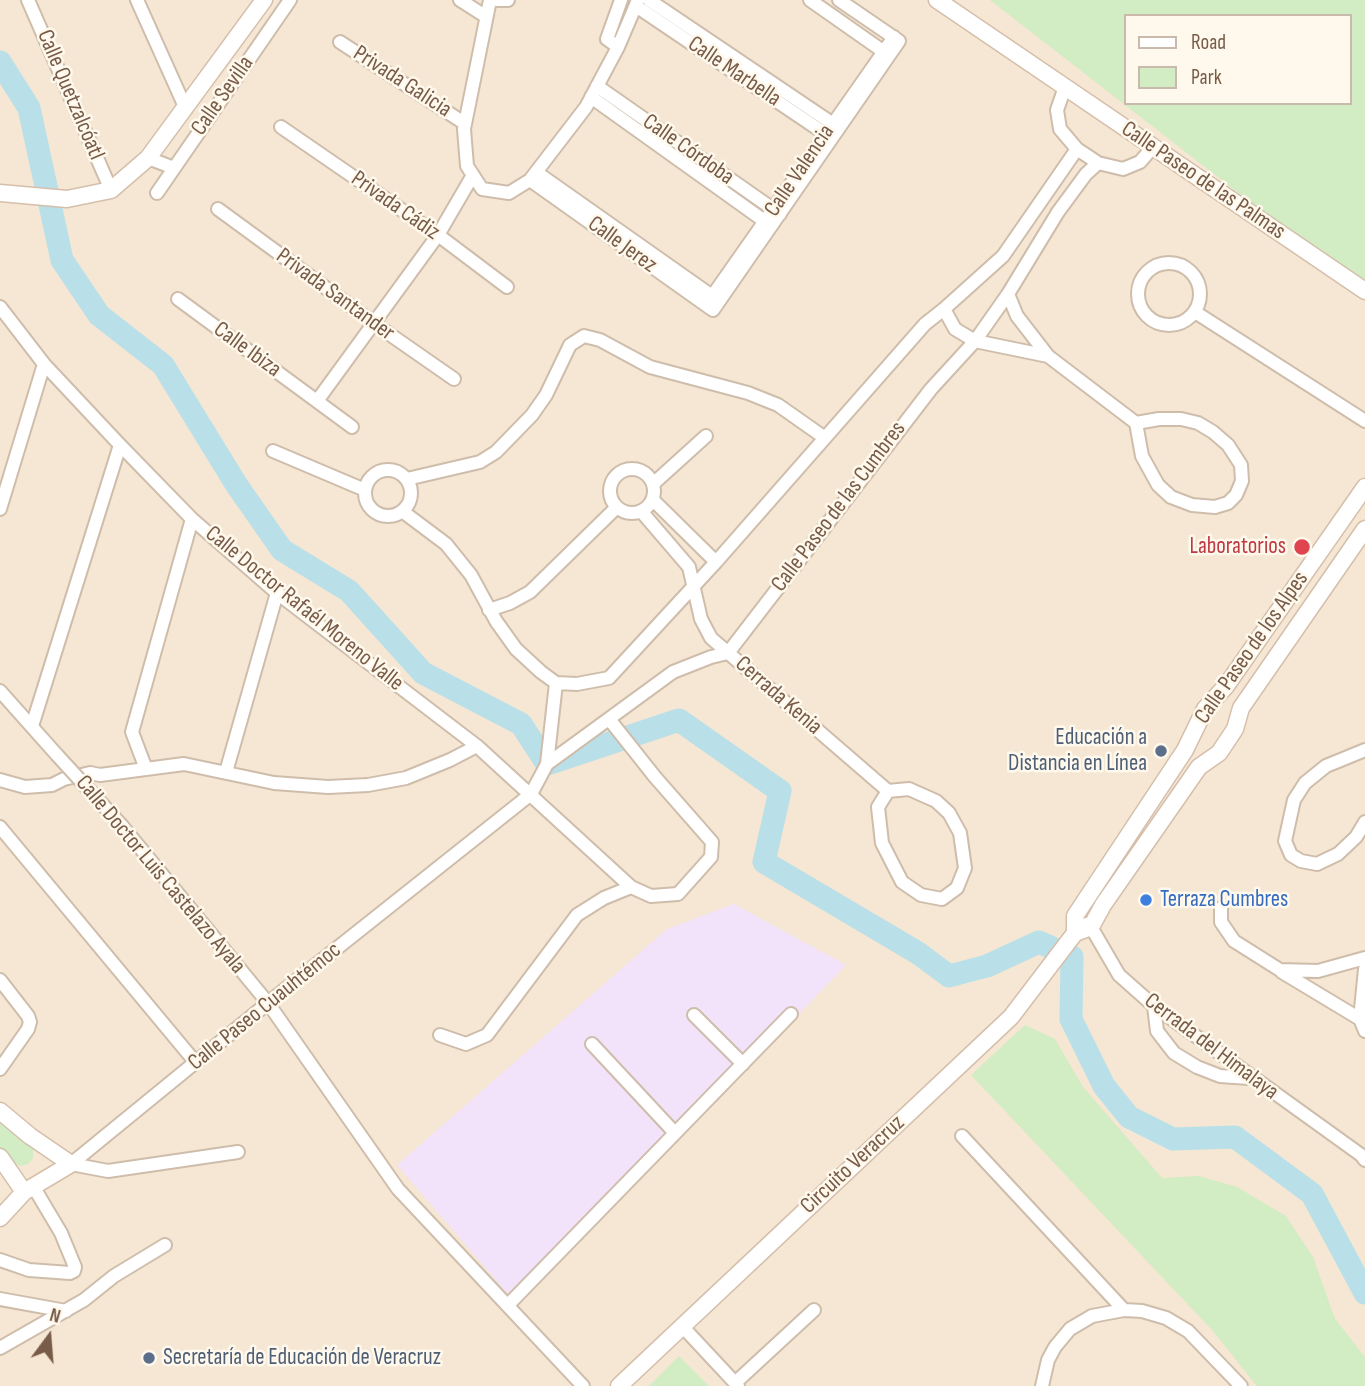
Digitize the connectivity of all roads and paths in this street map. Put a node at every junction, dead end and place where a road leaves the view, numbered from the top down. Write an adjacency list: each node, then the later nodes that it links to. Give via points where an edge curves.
1 (29, 0): 37 (street, Calle Quetzalcóatl)
2 (137, 0): 23 (street)
3 (290, 0): 33 (street, Calle Sevilla)
4 (460, 0): 16 (street)
5 (490, 0): 16 (street)
6 (498, 0): 7 (street)
7 (509, 0)
8 (621, 0): 19 (street, via 607,39)
9 (649, 0): 18 (street, Calle Marbella)
10 (810, 0): 15 (street)
11 (839, 0): 20 (street, Calle Valencia, via 896,39)
12 (937, 0): 21 (street, Calle Paseo de las Palmas)
13 (637, 3): 18 (street, Calle Marbella); 19 (street)
14 (257, 4): 23 (street)
15 (828, 5): 20 (street)
16 (485, 16): 24 (street)
17 (340, 42): 24 (street, Privada Galicia)
18 (705, 45): 27 (street, Calle Marbella)
19 (618, 47): 22 (street)
20 (886, 54): 27 (street, Calle Valencia)
21 (1065, 87): 28 (street, Calle Paseo de las Palmas); 29 (street, via 1057,110 1060,129)
22 (594, 92): 26 (street, Calle Córdoba); 35 (street)
23 (186, 109): 30 (street)
24 (464, 123): 34 (street, via 467,166)
25 (281, 127): 45 (street, Privada Cádiz)
26 (648, 130): 32 (street, Calle Córdoba); 36 (street, Calle Córdoba)
27 (832, 130): 42 (street, Calle Valencia)
28 (1153, 147): 31 (street, via 1140,162 1123,169); 47 (street, Calle Paseo de las Palmas)
29 (1077, 149): 31 (street); 40 (street)
30 (148, 158): 33 (street); 37 (street)
31 (1098, 163): 43 (street, Calle Paseo de las Cumbres)
32 (711, 166): 36 (street); 42 (street, Calle Córdoba)
33 (174, 168): 38 (street, Calle Sevilla)
34 (473, 176): 35 (street, via 482,189 509,193); 45 (street)
35 (533, 176): 50 (street, Calle Jerez)
36 (703, 177): 44 (street, Calle Córdoba)
37 (111, 190): 39 (street, via 67,199)
38 (157, 193)
39 (7, 194)
40 (1042, 201): 43 (street); 52 (street, via 1003,256)
41 (218, 209): 54 (street, Privada Santander)
42 (776, 212): 44 (street, Calle Valencia)
43 (1058, 212): 48 (street, Calle Paseo de las Cumbres)
44 (769, 224): 50 (street, Calle Valencia)
45 (438, 235): 46 (street, Privada Cádiz); 54 (street)
46 (507, 287)
47 (1365, 291)
48 (1008, 294): 55 (street, Calle Paseo de las Cumbres); 56 (street, via 1017,316)
49 (178, 299): 59 (street, Calle Ibiza)
50 (713, 303)
51 (0, 307): 57 (street, Calle Doctor Rafaél Moreno Valle)
52 (944, 309): 55 (street, via 955,329); 66 (street, via 925,324)
53 (1195, 312): 53 (street, via 1200,302 1199,282 1185,266 1165,262 1146,272 1138,290 1149,318 1168,325); 60 (street)
54 (375, 324): 58 (street, Privada Santander); 59 (street)
55 (975, 341): 56 (street); 84 (street, Calle Paseo de las Cumbres, via 930,388)
56 (1048, 356): 62 (street)
57 (44, 364): 67 (street, Calle Doctor Rafaél Moreno Valle); 75 (street)
58 (454, 379)
59 (317, 401): 63 (street, Calle Ibiza)
60 (1349, 412): 61 (street); 64 (street)
61 (1365, 421)
62 (1136, 423): 62 (street, via 1142,456 1158,485 1171,497 1215,508 1237,495 1241,465 1213,432 1181,419)
63 (352, 427)
64 (1365, 431)
65 (706, 436): 70 (street)
66 (825, 438): 69 (street, via 778,405 650,367 584,336 570,345 532,415 496,452 480,462); 80 (street)
67 (120, 446): 78 (street, Calle Doctor Rafaél Moreno Valle); 90 (street)
68 (273, 451): 72 (street)
69 (407, 479): 72 (street, via 386,470 372,476); 77 (street, via 411,500)
70 (653, 484): 73 (street); 74 (street, via 636,469 621,472 610,492)
71 (1365, 487): 87 (street, Calle Paseo de los Alpes)
72 (365, 490): 77 (street, via 368,505 380,515)
73 (653, 500): 76 (street); 80 (street)
74 (617, 506): 76 (street, via 628,512); 83 (street, via 530,592)
75 (0, 509)
76 (641, 511): 81 (street, Cerrada Kenia, via 689,567)
77 (402, 512): 83 (street, via 446,544 471,575)
78 (192, 519): 82 (street, Calle Doctor Rafaél Moreno Valle); 94 (street, via 132,732)
79 (1365, 528): 88 (street, Calle Paseo de los Alpes)
80 (716, 562): 81 (street)
81 (693, 585): 84 (street, Cerrada Kenia, via 711,638); 85 (street, via 608,678)
82 (277, 593): 91 (street, Calle Doctor Rafaél Moreno Valle); 95 (street)
83 (489, 610): 85 (street, via 516,649)
84 (729, 653): 89 (street, via 673,672); 97 (street, Cerrada Kenia)
85 (556, 683): 93 (street)
86 (0, 691): 90 (street, Calle Doctor Luis Castelazo Ayala)
87 (1219, 694): 88 (street); 104 (street, Calle Paseo de los Alpes)
88 (1241, 708): 103 (street, Calle Paseo de los Alpes, via 1235,729 1219,753 1199,767)
89 (609, 719): 93 (street); 101 (street, via 712,842 711,857 678,894 651,897)
90 (32, 726): 109 (street, Calle Doctor Luis Castelazo Ayala, bridge, via 123,827)
91 (477, 746): 95 (street, via 406,778 368,785 274,783); 98 (street, Calle Doctor Rafaél Moreno Valle)
92 (1365, 750): 99 (street, via 1326,766 1306,783 1294,800 1285,841 1291,855 1317,864 1338,854)
93 (547, 764): 98 (street)
94 (146, 769): 95 (street, via 184,764); 96 (street, via 90,773 52,785 25,787)
95 (226, 772)
96 (0, 780)
97 (887, 791): 97 (street, via 878,807 882,843 902,882 921,895 942,899 957,887 965,868 960,833 936,801 909,789)
98 (531, 794): 101 (street, Calle Doctor Rafaél Moreno Valle); 109 (street, Calle Paseo Cuauhtémoc)
99 (1365, 822)
100 (0, 827): 116 (street)
101 (631, 887): 114 (street, via 577,915 487,1035 466,1044)
102 (1221, 908): 107 (street, via 1221,922 1234,941)
103 (1091, 927): 104 (street); 110 (street, Cerrada del Himalaya, via 1119,975)
104 (1073, 930): 136 (street, Circuito Veracruz, via 1011,1017)
105 (1365, 958): 107 (street, via 1318,971)
106 (1365, 969): 113 (street)
107 (1280, 970): 113 (street)
108 (0, 980): 118 (street, via 30,1022)
109 (268, 1003): 116 (street, Calle Paseo Cuauhtémoc); 132 (street, Calle Doctor Luis Castelazo Ayala, via 398,1189)
110 (1154, 1006): 119 (street, Cerrada del Himalaya); 119 (street, via 1157,1031 1174,1053 1220,1076)
111 (791, 1014): 117 (street)
112 (694, 1015): 117 (street)
113 (1362, 1025)
114 (440, 1035)
115 (592, 1044): 121 (street)
116 (196, 1063): 126 (street, Calle Paseo Cuauhtémoc)
117 (743, 1064): 121 (street)
118 (0, 1069)
119 (1251, 1078): 125 (street, Cerrada del Himalaya)
120 (0, 1111): 126 (street)
121 (675, 1133): 132 (street)
122 (962, 1136): 134 (street)
123 (238, 1152): 126 (street, via 108,1171)
124 (0, 1157): 127 (street)
125 (1365, 1160)
126 (71, 1164): 127 (street, Calle Paseo Cuauhtémoc)
127 (29, 1189): 128 (street, Calle Paseo Cuauhtémoc); 130 (street, via 61,1233 74,1271 29,1270)
128 (0, 1218)
129 (165, 1245): 135 (street)
130 (0, 1261)
131 (0, 1299): 135 (street)
132 (508, 1306): 139 (street, Calle Doctor Luis Castelazo Ayala)
133 (814, 1310): 138 (street)
134 (1124, 1310): 141 (street, via 1092,1316 1070,1329 1048,1360); 142 (street, via 1166,1318 1188,1331)
135 (66, 1311): 137 (street)
136 (682, 1326): 138 (street); 140 (street, Circuito Veracruz)
137 (0, 1348)
138 (737, 1384)
139 (583, 1386)
140 (619, 1386)
141 (1042, 1386)
142 (1241, 1386)

